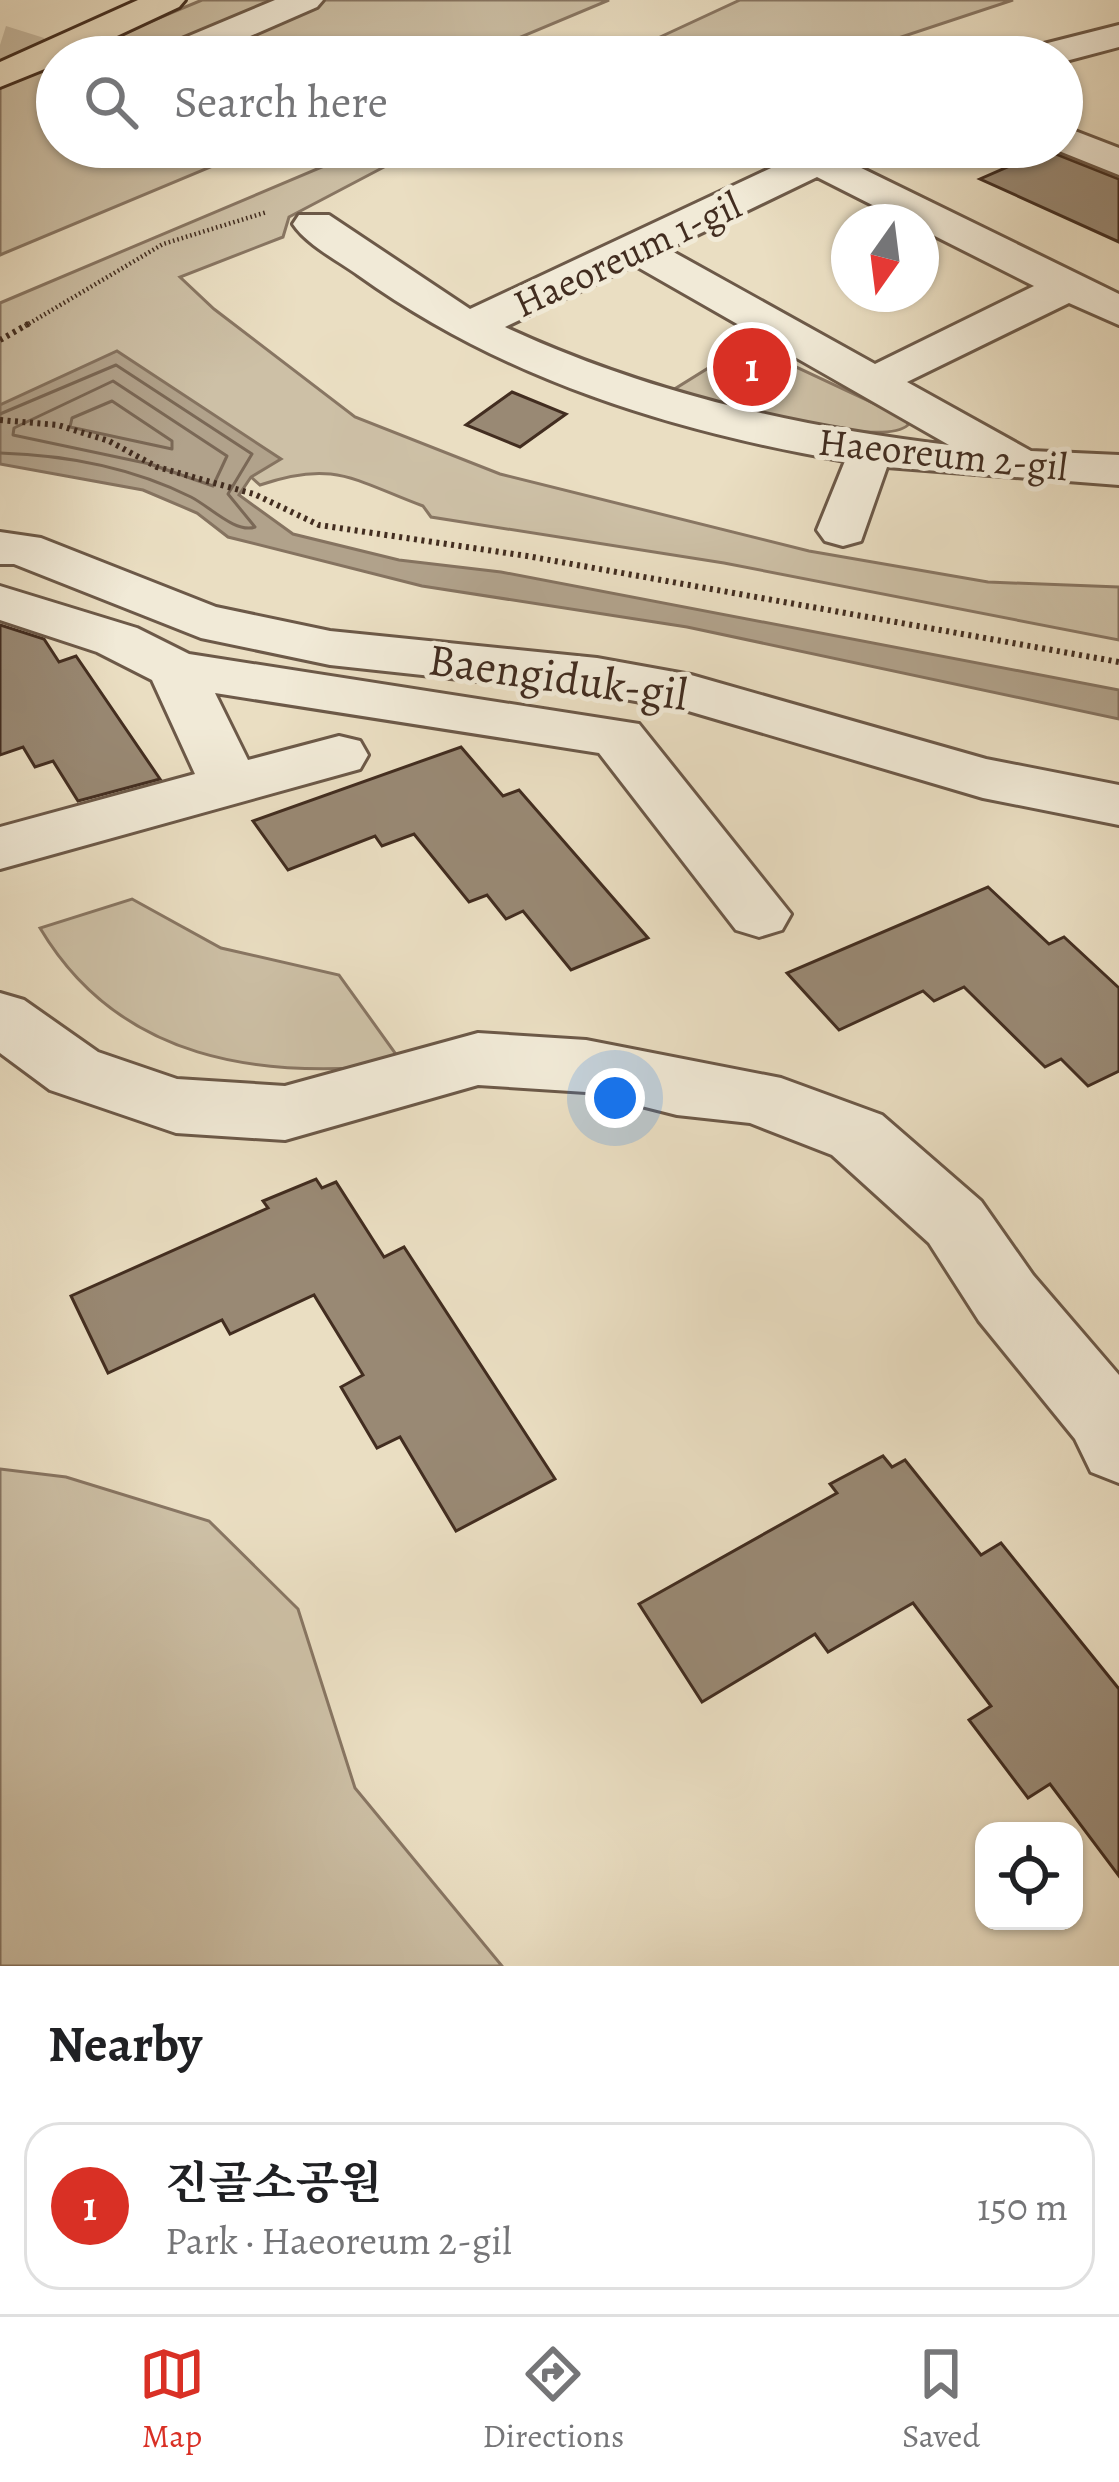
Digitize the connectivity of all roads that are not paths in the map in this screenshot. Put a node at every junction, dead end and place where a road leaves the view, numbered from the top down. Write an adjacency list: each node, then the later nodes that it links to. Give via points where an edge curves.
1 (103, 0): 7 (highway)
2 (167, 0): 4 (highway)
3 (305, 0): 5 (street)
4 (88, 36)
5 (220, 36)
6 (1119, 36): 8 (street)
7 (0, 45)
8 (1083, 45)
9 (36, 60): 10 (highway)
10 (0, 76)
11 (1083, 147): 12 (street)
12 (1119, 163)
13 (807, 168): 16 (street, Haeoreum 1-gil)
14 (858, 168): 18 (street)
15 (314, 224): 19 (street, Haeoreum 2-gil)
16 (638, 250): 19 (street, Haeoreum 1-gil); 21 (street)
17 (1059, 291): 20 (street)
18 (1119, 311)
19 (469, 327): 21 (street, Haeoreum 2-gil, via 670,410 784,437)
20 (893, 371)
21 (934, 440): 23 (street, Haeoreum 2-gil, via 1024,467)
22 (863, 470): 24 (street)
23 (1119, 470)
24 (844, 530)
25 (0, 548): 30 (street, Baengiduk-gil, via 22,549 201,621 330,649 691,693 983,778)
26 (0, 602): 27 (street, via 117,640)
27 (176, 669): 29 (street); 32 (street, via 618,737)
28 (339, 755): 29 (street)
29 (230, 785): 31 (street)
30 (1119, 805)
31 (0, 848)
32 (759, 914)
33 (0, 1018): 34 (street, via 74,1071 176,1106 285,1113 478,1059 586,1066 756,1097 857,1135 956,1222 1006,1298 1106,1417)
34 (1119, 1447)

